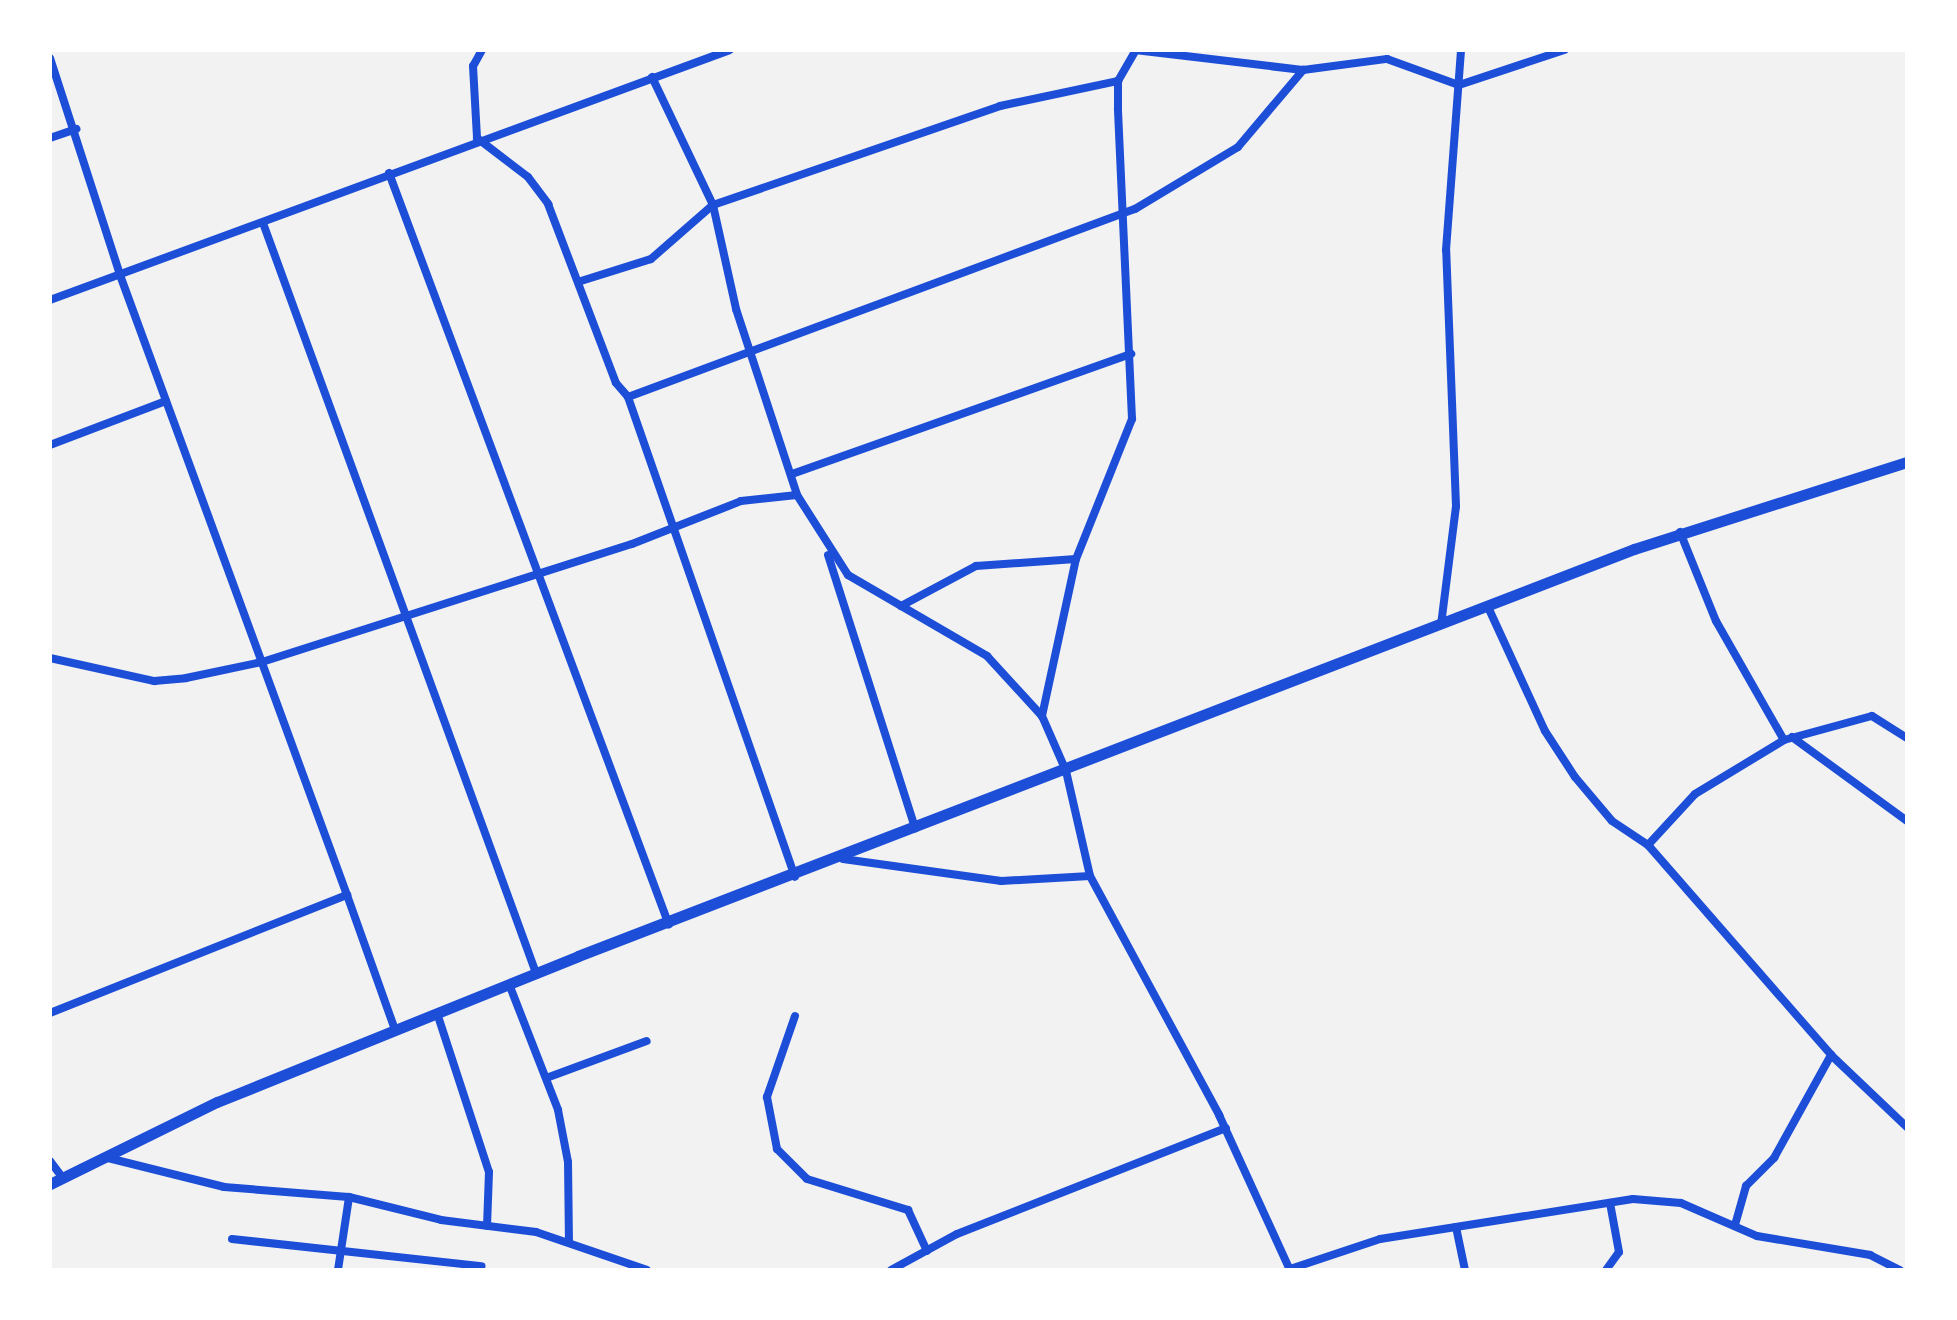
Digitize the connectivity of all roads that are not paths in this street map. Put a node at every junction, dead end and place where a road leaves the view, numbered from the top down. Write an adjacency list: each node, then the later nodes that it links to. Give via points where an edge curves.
1 (482, 50): 13 (street, via 473,66)
2 (730, 50): 8 (street)
3 (1461, 50): 10 (street)
4 (1564, 50): 10 (street)
5 (1135, 51): 7 (street); 9 (street)
6 (50, 58): 11 (street)
7 (1303, 70): 10 (street, via 1387,59); 16 (street, via 1238,147 1200,176)
8 (652, 77): 13 (street); 15 (street)
9 (1118, 81): 15 (street, via 1000,106); 16 (street)
10 (1459, 85): 39 (street, via 1446,250 1456,506)
11 (76, 129): 12 (street); 18 (street)
12 (50, 138)
13 (477, 138): 14 (street); 19 (street, via 528,177 548,204)
14 (389, 173): 17 (street); 35 (street)
15 (713, 205): 19 (street, via 651,259); 21 (street)
16 (1122, 214): 21 (street, via 994,266); 22 (street)
17 (263, 223): 18 (street); 38 (street)
18 (120, 275): 20 (street); 24 (street)
19 (581, 281): 23 (street, via 616,383)
20 (50, 300)
21 (750, 348): 23 (street); 29 (street)
22 (1131, 354): 29 (street); 34 (street, via 1132,419)
23 (628, 397): 31 (street)
24 (166, 401): 25 (street); 41 (street)
25 (50, 445)
26 (1907, 462): 27 (street)
27 (1892, 464): 28 (street); 32 (street)
28 (1907, 469)
29 (792, 474): 30 (street)
30 (797, 495): 31 (street, via 741,501); 33 (street)
31 (675, 529): 35 (street); 51 (street)
32 (1680, 532): 37 (street); 44 (street, via 1716,621)
33 (826, 550): 36 (street, via 848,575); 47 (street)
34 (1076, 559): 36 (street, via 976,566); 42 (street)
35 (534, 575): 38 (street); 53 (street)
36 (901, 606): 42 (street, via 987,656)
37 (1488, 607): 39 (street); 48 (street, via 1560,756 1612,821)
38 (405, 617): 41 (street); 54 (street)
39 (1441, 625): 45 (street)
40 (50, 658): 41 (street, via 154,681)
41 (262, 662): 52 (street)
42 (1042, 716): 45 (street)
43 (1907, 738): 44 (street, via 1872,716)
44 (1788, 739): 46 (street); 48 (street, via 1674,810)
45 (1066, 771): 47 (street); 50 (street)
46 (1907, 821)
47 (915, 829): 49 (street)
48 (1648, 845): 61 (street)
49 (843, 859): 50 (street, via 1001,881); 51 (street)
50 (1090, 876): 64 (street)
51 (795, 878): 53 (street)
52 (347, 895): 56 (street); 59 (street)
53 (669, 926): 54 (street)
54 (536, 973): 55 (street)
55 (509, 984): 57 (street); 62 (street)
56 (50, 1013)
57 (437, 1013): 59 (street); 72 (street, via 489,1172)
58 (795, 1016): 77 (street, via 767,1097 777,1149 807,1179 908,1210)
59 (395, 1030): 65 (street)
60 (647, 1041): 62 (street)
61 (1831, 1055): 63 (street); 71 (street, via 1774,1158 1748,1182)
62 (549, 1077): 75 (street, via 568,1162)
63 (1907, 1127)
64 (1226, 1128): 77 (street); 83 (street)
65 (104, 1157): 67 (street); 69 (street, via 224,1187)
66 (50, 1161): 67 (street)
67 (62, 1177): 68 (street)
68 (50, 1184)
69 (349, 1197): 72 (street); 76 (street)
70 (1610, 1203): 71 (street, via 1681,1203); 73 (street); 85 (street, via 1619,1252)
71 (1735, 1225): 86 (street, via 1825,1252 1870,1255)
72 (487, 1226): 75 (street)
73 (1456, 1227): 83 (street, via 1367,1243); 84 (street)
74 (232, 1239): 76 (street)
75 (569, 1242): 79 (street)
76 (342, 1248): 78 (street); 80 (street)
77 (927, 1251): 82 (street)
78 (482, 1266)
79 (629, 1267): 81 (street)
80 (338, 1270)
81 (647, 1270)
82 (891, 1270)
83 (1290, 1270)
84 (1465, 1270)
85 (1606, 1270)
86 (1900, 1270)

